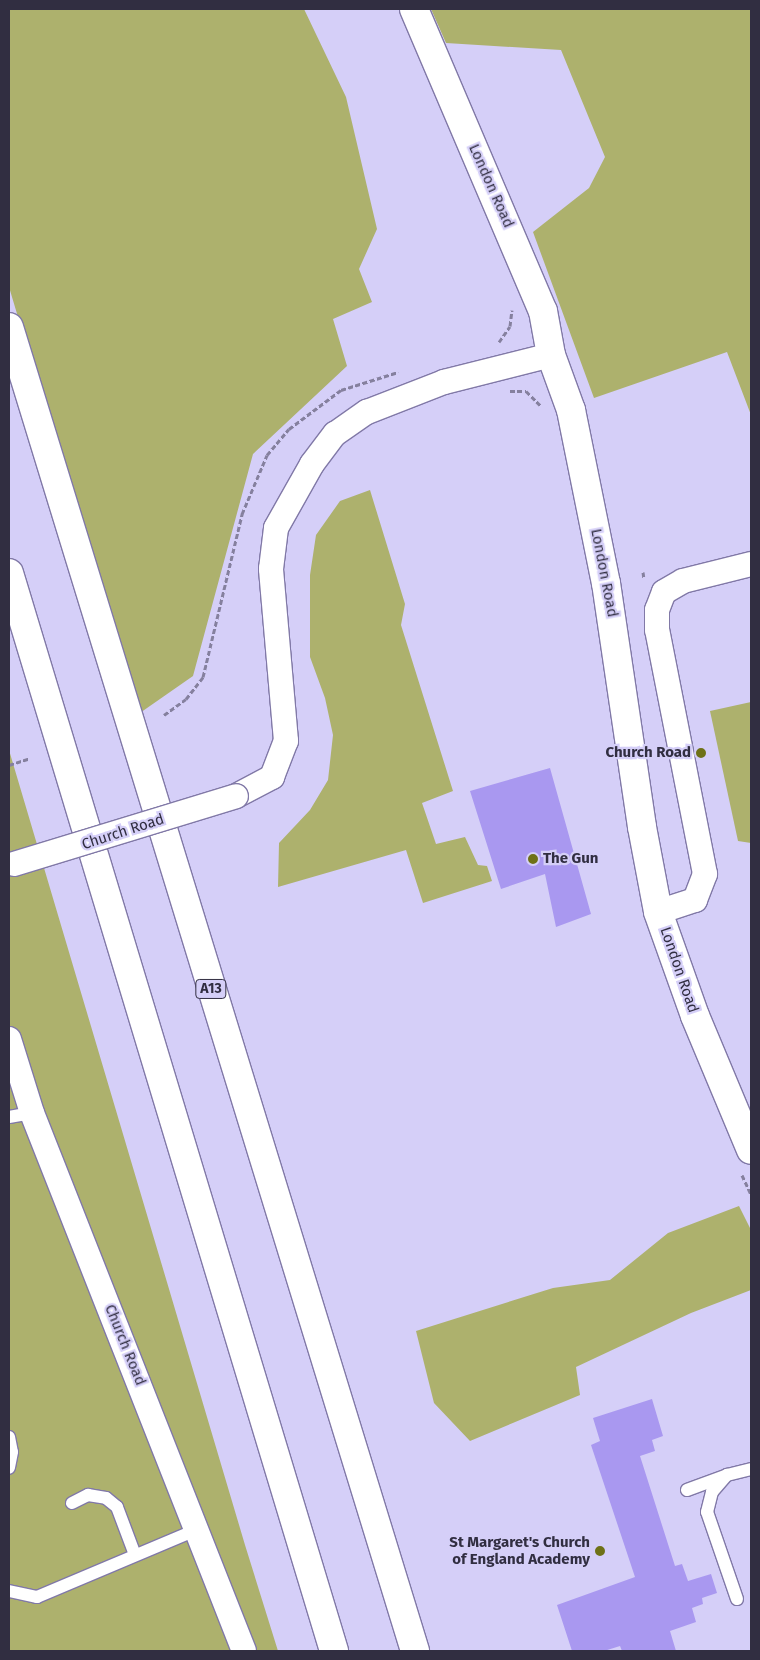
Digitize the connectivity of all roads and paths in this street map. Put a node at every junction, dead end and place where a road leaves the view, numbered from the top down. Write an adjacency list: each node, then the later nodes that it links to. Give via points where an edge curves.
1 (414, 9): 3 (main road, London Road, via 531,276 543,311)
2 (9, 327): 26 (main road, A13)
3 (551, 355): 8 (street, Church Road, bridge, via 444,382 367,412 335,434 312,464 276,528 271,568 286,741 272,777 236,796); 9 (main road, London Road, via 571,410 606,583 642,827)
4 (751, 564): 9 (street, via 683,581 664,592 657,610 657,630 705,874 695,900)
5 (9, 572): 25 (main road)
6 (30, 758): 7 (path)
7 (9, 765)
8 (12, 865)
9 (658, 912): 13 (main road, London Road, via 695,1016)
10 (9, 1039): 11 (street, Church Road)
11 (32, 1113): 12 (lane); 20 (street, Church Road)
12 (9, 1117)
13 (751, 1150)
14 (9, 1437): 15 (lane, via 12,1452)
15 (9, 1468)
16 (751, 1469): 17 (lane)
17 (727, 1475): 18 (lane); 23 (lane, via 712,1492 707,1512)
18 (687, 1490)
19 (72, 1503): 21 (lane, via 88,1495 106,1498 117,1507)
20 (198, 1528): 21 (lane); 24 (street, Church Road)
21 (136, 1555): 22 (lane, via 37,1597)
22 (9, 1591)
23 (737, 1599)
24 (244, 1651)
25 (334, 1651)
26 (415, 1651)

